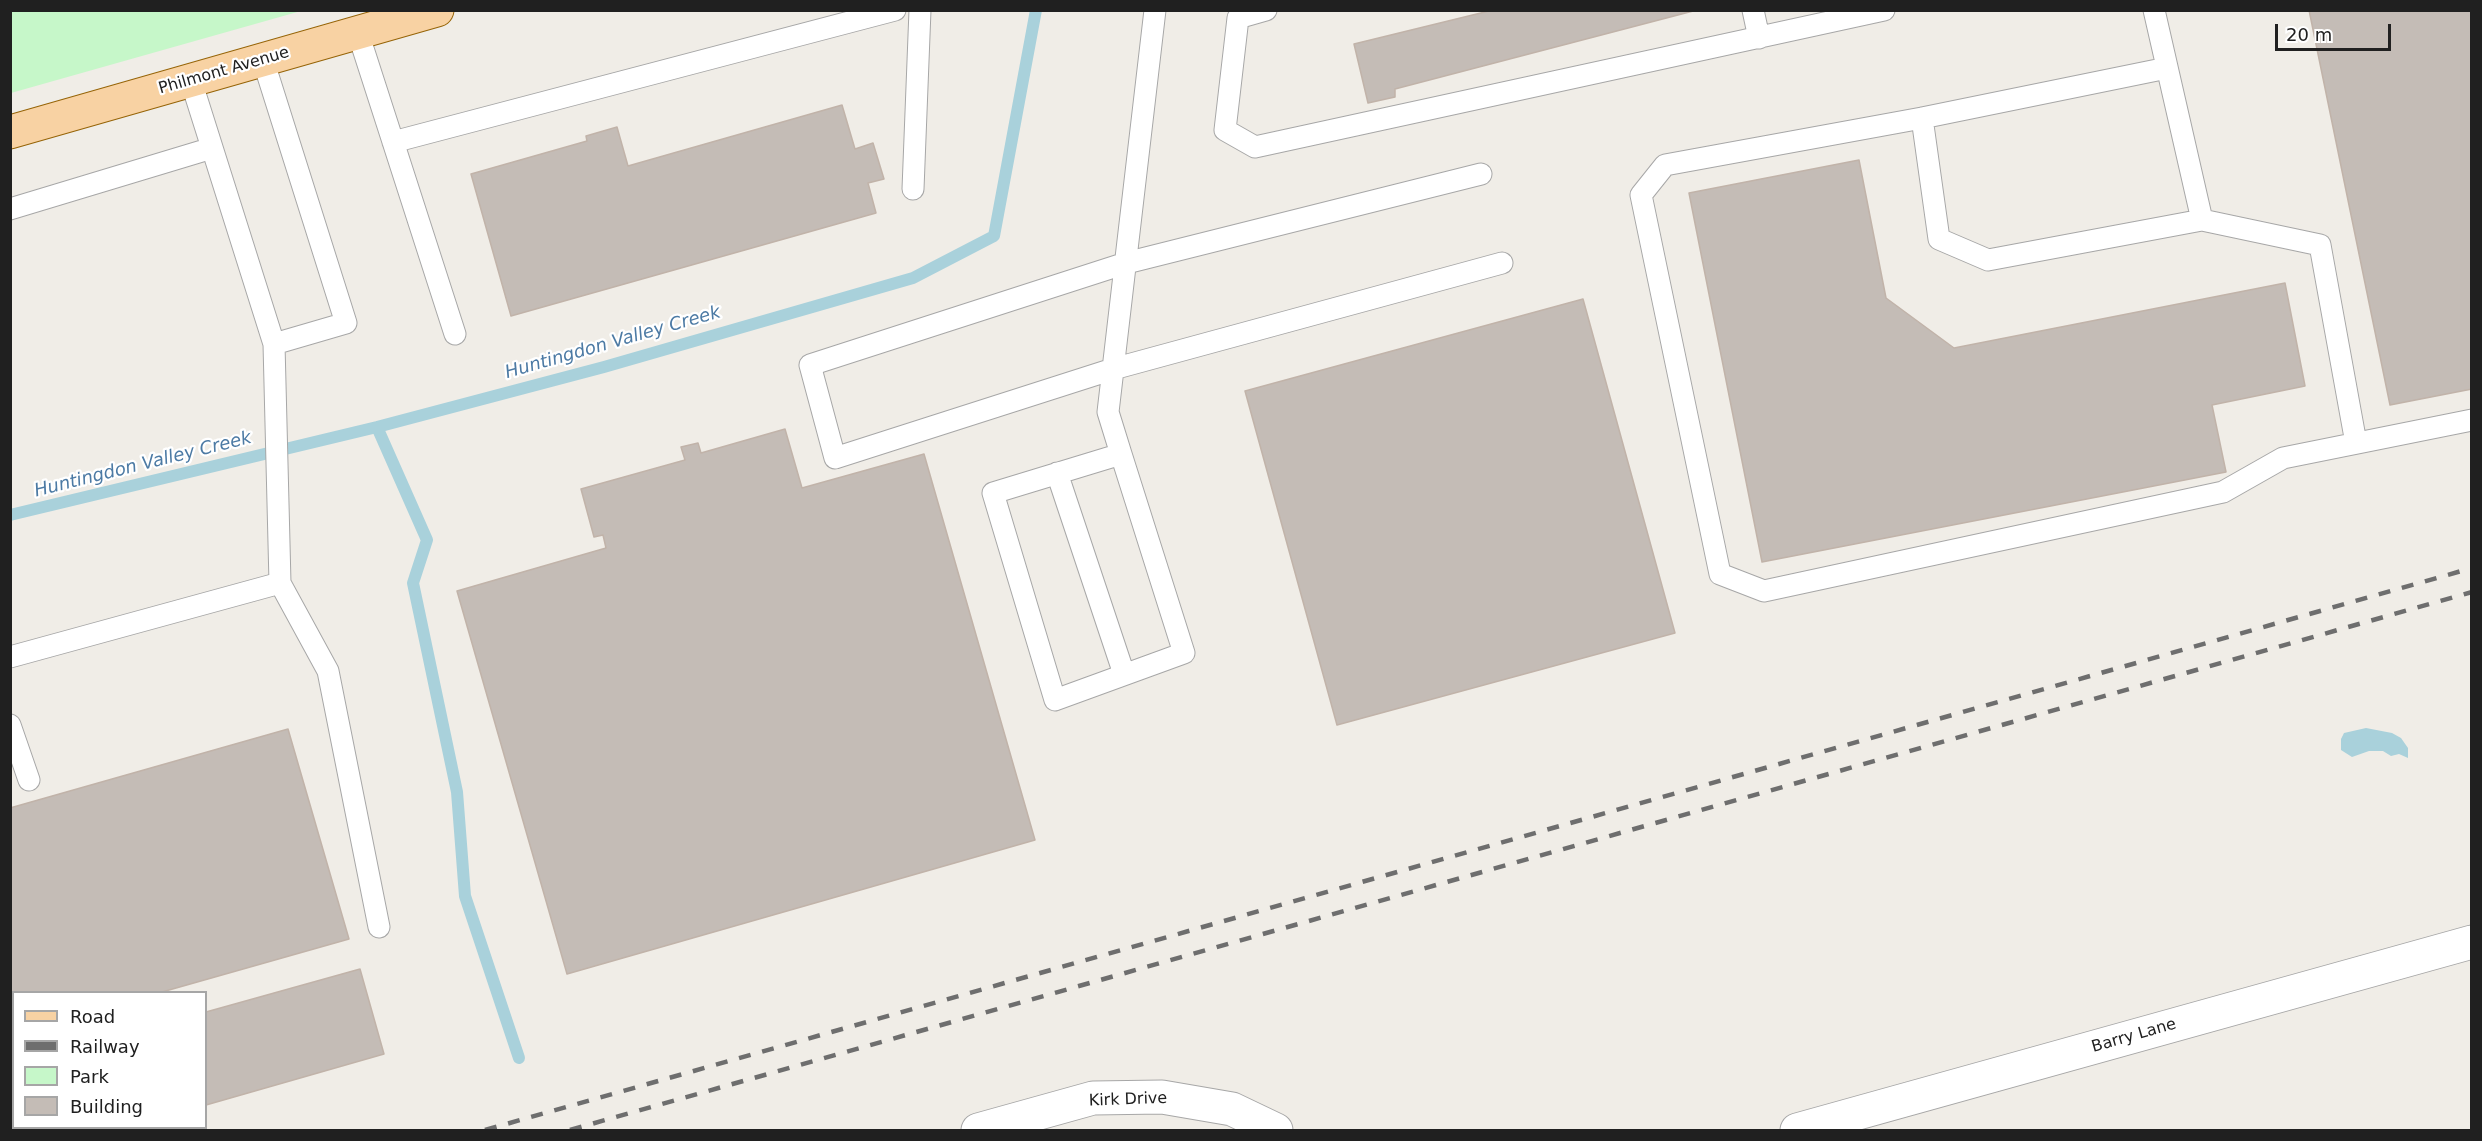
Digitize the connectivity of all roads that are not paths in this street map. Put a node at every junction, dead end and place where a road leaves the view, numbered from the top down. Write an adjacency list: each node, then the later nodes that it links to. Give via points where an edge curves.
1 (437, 10): 10 (main road, Philmont Avenue)
2 (895, 10): 17 (lane)
3 (920, 10): 20 (lane)
4 (1155, 10): 23 (lane)
5 (1266, 10): 9 (lane)
6 (1753, 10): 11 (lane)
7 (1884, 10): 11 (lane)
8 (2154, 10): 13 (lane)
9 (1238, 14): 11 (lane, via 1225,130 1255,147)
10 (358, 33): 12 (main road, Philmont Avenue); 17 (lane)
11 (1759, 38)
12 (263, 60): 14 (main road, Philmont Avenue); 26 (lane, via 346,323)
13 (2167, 68): 15 (lane); 22 (lane)
14 (191, 81): 16 (main road, Philmont Avenue); 18 (lane)
15 (1922, 118): 22 (lane, via 1939,239 1988,260); 29 (lane, via 1665,165 1641,195 1720,574 1764,591 2223,492 2283,458)
16 (10, 132)
17 (393, 142): 25 (lane)
18 (212, 148): 21 (lane); 26 (lane)
19 (1481, 174): 23 (lane)
20 (913, 189)
21 (10, 209)
22 (2202, 220): 29 (lane, via 2319,245)
23 (1126, 263): 27 (lane); 27 (lane, via 810,365 835,458)
24 (1502, 263): 27 (lane)
25 (455, 334)
26 (274, 344): 32 (lane)
27 (1113, 369): 30 (lane, via 1108,412)
28 (2472, 420): 29 (lane)
29 (2356, 443)
30 (1121, 454): 31 (lane); 34 (lane, via 1184,652)
31 (1057, 473): 34 (lane); 34 (lane, via 993,493 1055,700)
32 (280, 583): 33 (lane); 37 (lane, via 328,671)
33 (10, 657)
34 (1124, 675)
35 (10, 724): 36 (lane)
36 (29, 780)
37 (380, 927)
38 (2472, 942): 41 (street, Barry Lane)
39 (978, 1131): 40 (street, Kirk Drive, via 1093,1098 1162,1096 1232,1109)
40 (1276, 1131)
41 (1797, 1131)

